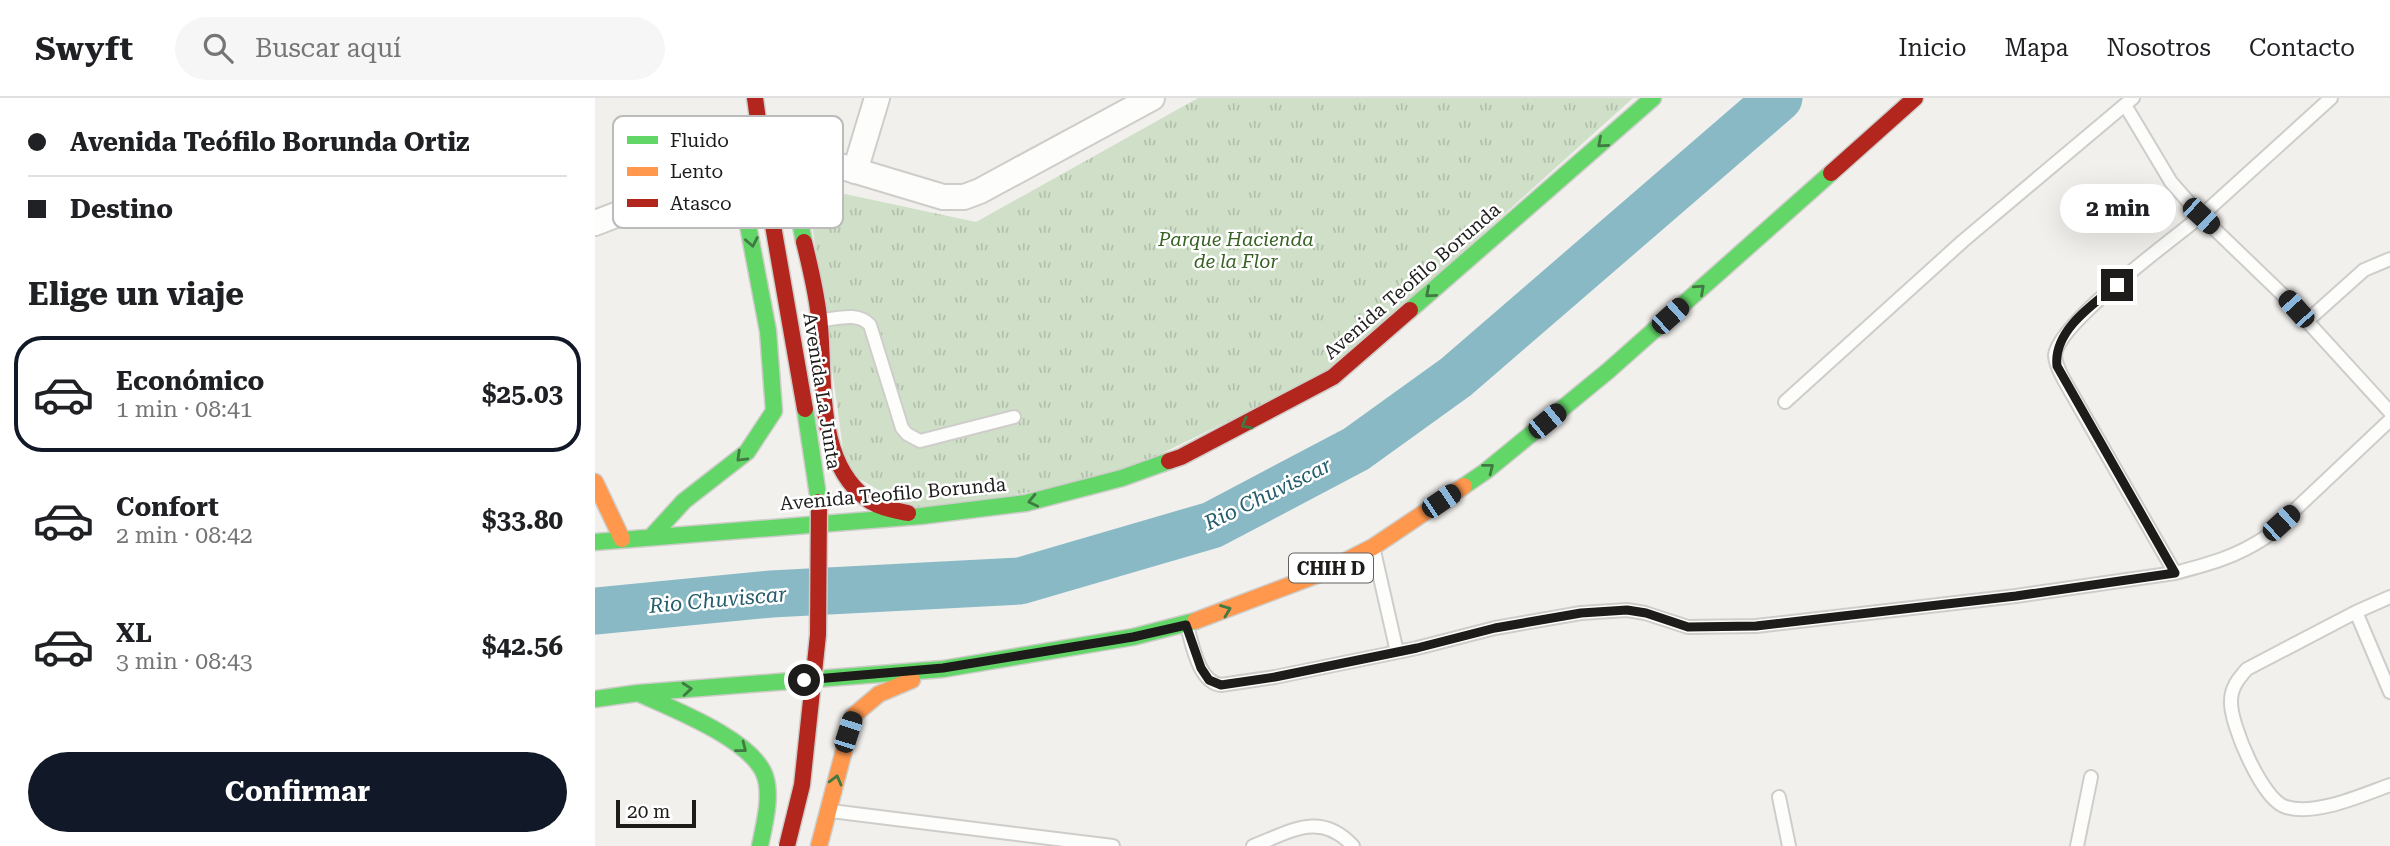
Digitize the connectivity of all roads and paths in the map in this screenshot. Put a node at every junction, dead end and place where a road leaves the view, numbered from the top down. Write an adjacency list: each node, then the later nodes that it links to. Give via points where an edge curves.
1 (755, 98): 9 (main road, Avenida La Junta)
2 (877, 98): 11 (street)
3 (1152, 98): 8 (street)
4 (1653, 98): 26 (main road, Avenida Teofilo Borunda, one-way to 26, via 1333,377 1181,457 1122,478 1026,503)
5 (1915, 98): 30 (main road, CHIH D, one-way to 5, via 1486,471 1608,371)
6 (2331, 98): 13 (lane)
7 (2129, 101): 13 (lane, via 2171,182); 21 (lane, via 1963,241)
8 (1124, 107): 11 (street, via 964,197 943,197)
9 (758, 116)
10 (843, 168): 11 (street)
11 (855, 172)
12 (613, 216): 14 (street)
13 (2201, 216): 20 (lane); 31 (lane, via 2097,302 2065,334 2055,354 2064,380)
14 (595, 223)
15 (748, 228): 27 (main road, one-way to 27, via 768,331 774,411 747,452 684,502)
16 (775, 228): 46 (main road, Avenida La Junta, bridge, via 819,502 818,635 802,785)
17 (800, 228): 19 (main road)
18 (2390, 259): 20 (lane, via 2358,275)
19 (820, 321): 23 (lane, via 857,317 870,325 902,428 912,438 920,441); 26 (main road, via 828,430 842,472 877,505)
20 (2307, 321): 22 (lane)
21 (1785, 402)
22 (2390, 412)
23 (1014, 417)
24 (2390, 419): 31 (lane, via 2266,537 2224,560)
25 (595, 482): 28 (main road)
26 (921, 516): 27 (main road, Avenida Teofilo Borunda)
27 (652, 536): 28 (main road, Avenida Teofilo Borunda)
28 (622, 539): 29 (main road, Avenida Teofilo Borunda)
29 (595, 542)
30 (1373, 547): 34 (main road, CHIH D, one-way to 30, via 1321,573); 35 (lane)
31 (2175, 573): 35 (lane, via 1756,626 1688,627 1627,610 1581,613)
32 (2390, 597): 33 (lane)
33 (2356, 612): 37 (lane); 41 (lane, via 2247,669 2234,686 2231,715 2248,757 2275,802 2283,807 2316,808)
34 (1186, 625): 35 (lane, via 1201,668 1209,680 1221,685); 36 (main road, CHIH D)
35 (1397, 652)
36 (943, 668): 38 (main road, CHIH D, one-way to 36); 43 (main road, one-way to 36, via 853,716 879,693)
37 (2390, 692)
38 (638, 693): 39 (main road, CHIH D); 45 (main road, one-way to 45, via 750,753 765,773 767,800)
39 (596, 700)
40 (2091, 777): 52 (lane)
41 (2390, 785)
42 (1779, 797): 51 (lane)
43 (827, 810): 44 (lane); 47 (main road)
44 (1090, 845): 48 (lane)
45 (760, 846)
46 (787, 846)
47 (819, 846)
48 (1113, 846)
49 (1253, 846): 50 (lane, via 1313,825 1334,830)
50 (1353, 846)
51 (1789, 846)
52 (2077, 846)

